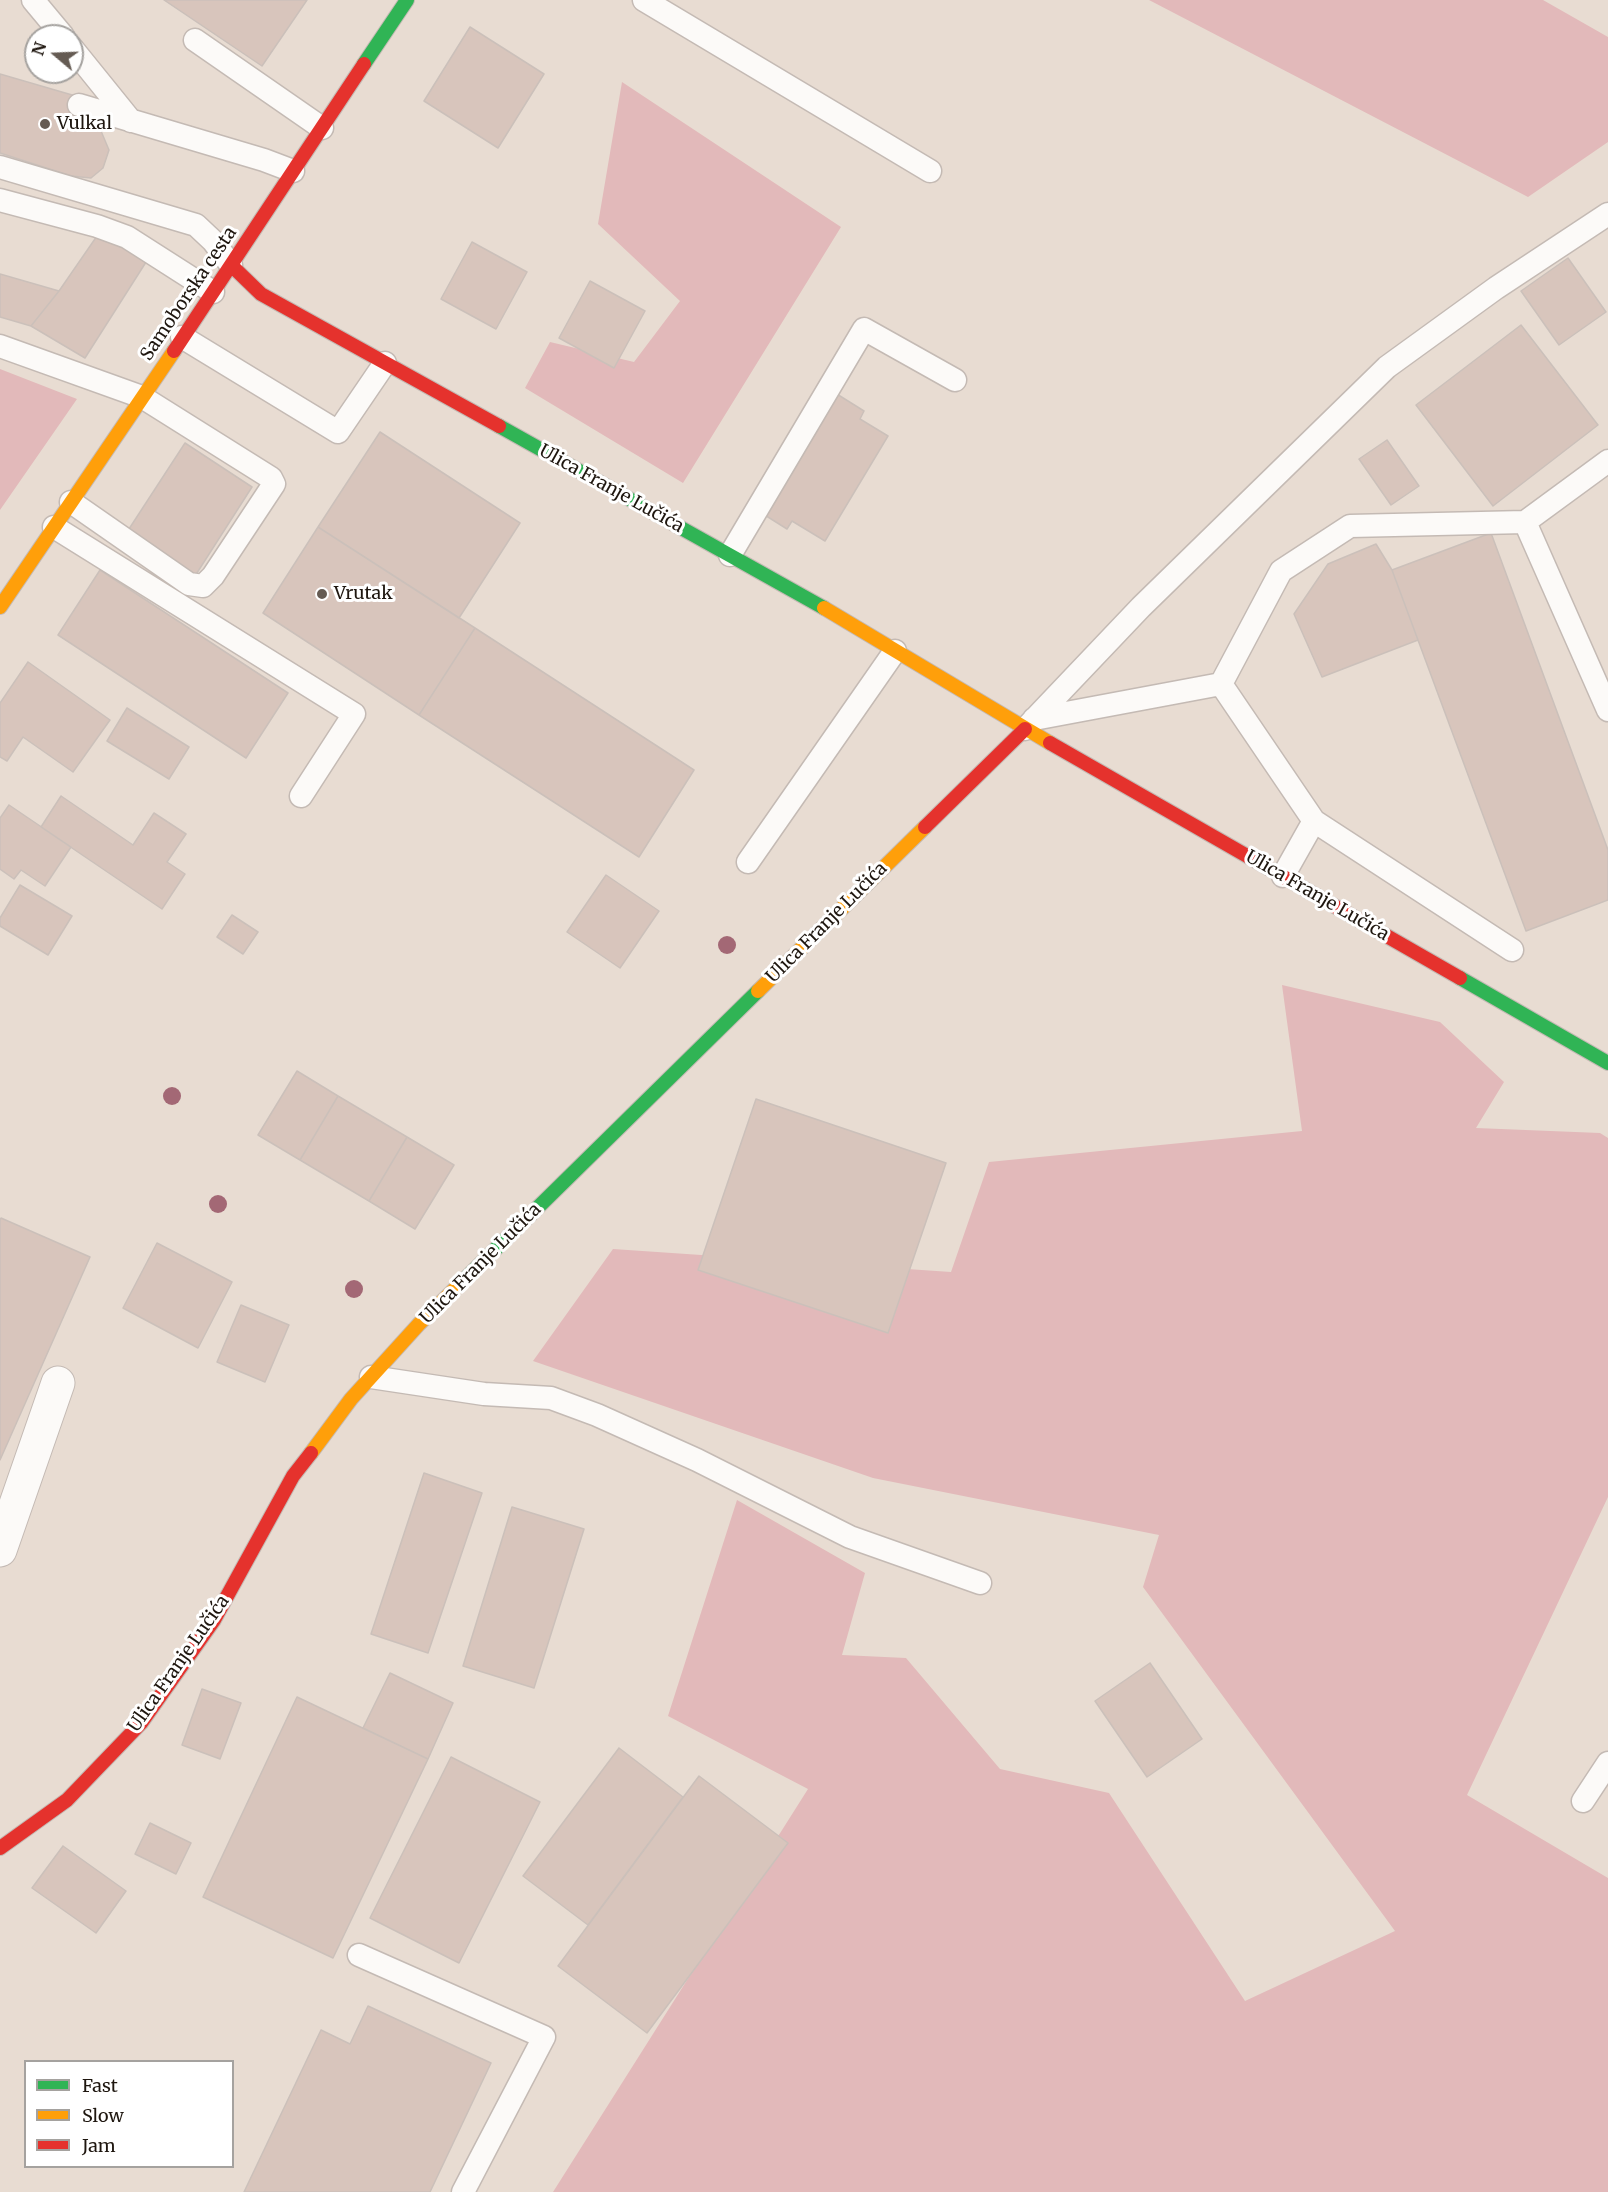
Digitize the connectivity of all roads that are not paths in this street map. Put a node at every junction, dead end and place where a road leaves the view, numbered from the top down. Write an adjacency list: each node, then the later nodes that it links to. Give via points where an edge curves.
1 (33, 0): 4 (lane)
2 (407, 0): 9 (street, Samoborska cesta)
3 (644, 0): 12 (lane)
4 (53, 24)
5 (195, 40): 9 (lane)
6 (84, 63): 8 (lane)
7 (79, 105): 8 (lane)
8 (131, 121): 11 (lane)
9 (322, 128): 11 (street, Samoborska cesta)
10 (0, 167): 15 (lane, via 196,225)
11 (293, 171): 15 (street, Samoborska cesta)
12 (930, 171)
13 (0, 200): 16 (lane, via 127,237)
14 (1608, 214): 31 (lane, via 1387,367 1141,607)
15 (231, 265): 16 (street, Samoborska cesta); 19 (street, Ulica Franje Lučića, via 261,294)
16 (213, 292): 17 (street, Samoborska cesta)
17 (182, 337): 19 (lane, via 338,432); 21 (street, Samoborska cesta)
18 (0, 346): 21 (lane)
19 (385, 363): 26 (street, Ulica Franje Lučića)
20 (955, 380): 26 (lane, via 864,329)
21 (142, 397): 23 (street, Samoborska cesta); 23 (lane, via 271,478 274,484 213,576 203,586 189,584)
22 (1608, 461): 24 (lane)
23 (71, 502): 25 (street, Samoborska cesta)
24 (1525, 522): 29 (lane, via 1350,526 1281,571); 30 (lane)
25 (54, 527): 27 (street, Samoborska cesta); 32 (lane, via 354,714)
26 (730, 555): 28 (street, Ulica Franje Lučića)
27 (0, 607)
28 (895, 651): 31 (street, Ulica Franje Lučića); 34 (lane)
29 (1221, 684): 31 (lane); 33 (lane)
30 (1608, 710)
31 (1029, 724): 35 (street, Ulica Franje Lučića); 38 (street, Ulica Franje Lučića, via 419,1324)
32 (302, 796)
33 (1314, 821): 35 (lane); 36 (lane)
34 (747, 862)
35 (1283, 876): 37 (street, Ulica Franje Lučića)
36 (1512, 950)
37 (1608, 1063)
38 (371, 1377): 41 (lane, via 484,1394 551,1398 697,1460 850,1537); 44 (street, Ulica Franje Lučića, via 293,1476 214,1620 141,1723 67,1800)
39 (58, 1383): 40 (street)
40 (0, 1550)
41 (980, 1583)
42 (1608, 1763): 43 (lane)
43 (1583, 1801)
44 (0, 1848)
45 (359, 1955): 46 (lane, via 544,2037)
46 (463, 2192)

